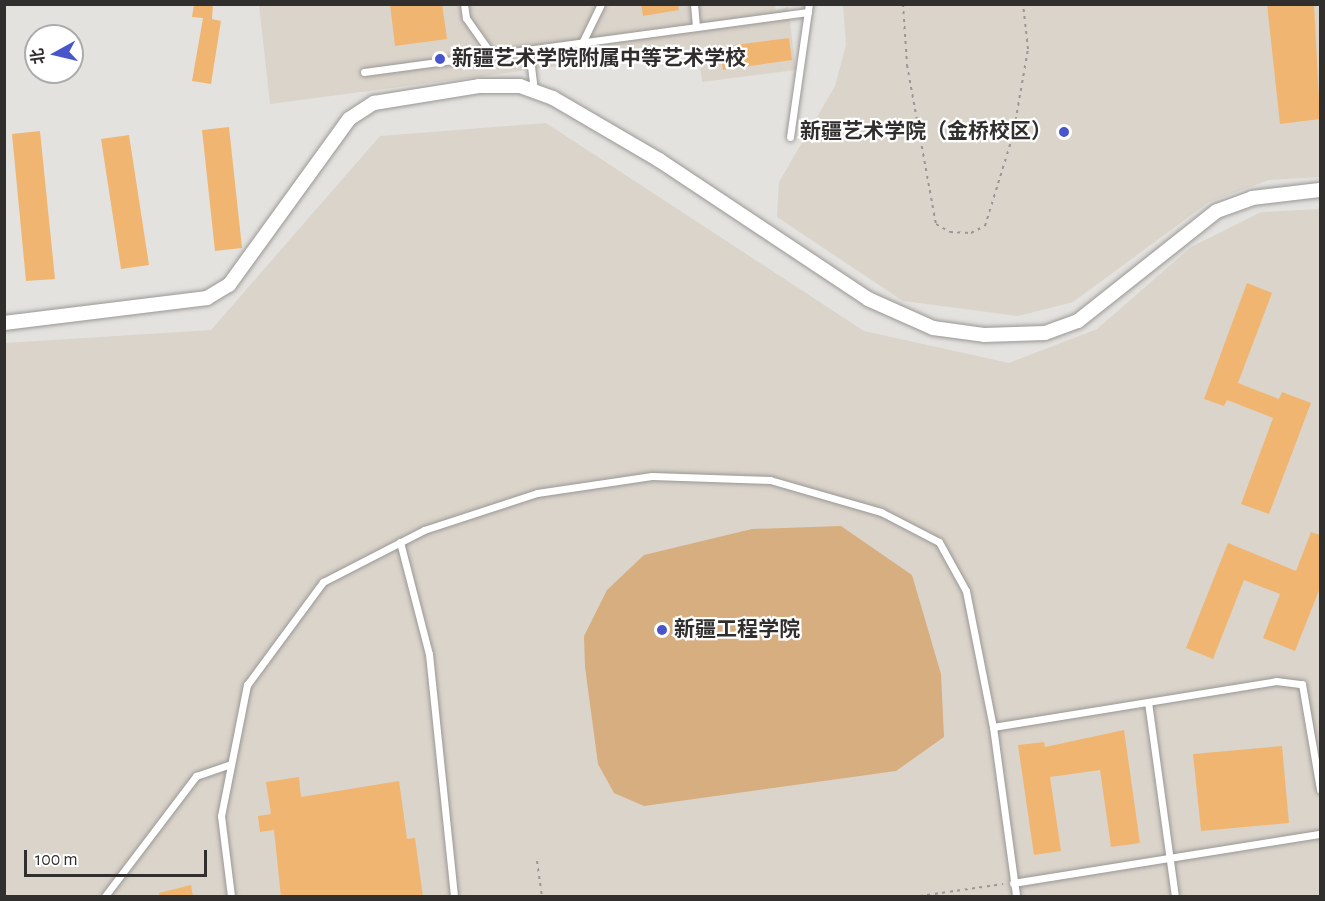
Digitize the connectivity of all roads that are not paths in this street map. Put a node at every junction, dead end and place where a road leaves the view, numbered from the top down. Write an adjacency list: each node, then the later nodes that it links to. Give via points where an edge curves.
1 (464, 4): 8 (lane, via 466,18)
2 (601, 4): 6 (lane)
3 (694, 4): 5 (lane)
4 (808, 8): 5 (lane); 11 (lane)
5 (696, 27): 6 (lane)
6 (582, 43): 7 (lane)
7 (529, 50): 8 (lane); 10 (lane)
8 (492, 55): 9 (lane)
9 (364, 72)
10 (534, 91): 12 (street, via 659,160 868,299 933,328 984,335 1034,335 1078,321 1217,211 1252,198); 13 (street, via 479,86 374,104 349,119 229,285 207,298)
11 (790, 137)
12 (1320, 190)
13 (4, 323)
14 (400, 542): 16 (lane, via 537,493 652,476 770,480 881,512 939,542 966,591); 17 (lane, via 322,582 248,685); 24 (lane, via 429,654)
15 (1148, 702): 16 (lane); 18 (lane, via 1276,681 1302,684); 20 (lane)
16 (993, 727): 25 (lane)
17 (231, 764): 22 (lane, via 196,776); 23 (lane, via 221,816)
18 (1320, 789)
19 (1320, 834): 20 (lane)
20 (1171, 857): 21 (lane); 26 (lane)
21 (1013, 882)
22 (105, 897)
23 (231, 897)
24 (454, 897)
25 (1016, 897)
26 (1175, 897)

